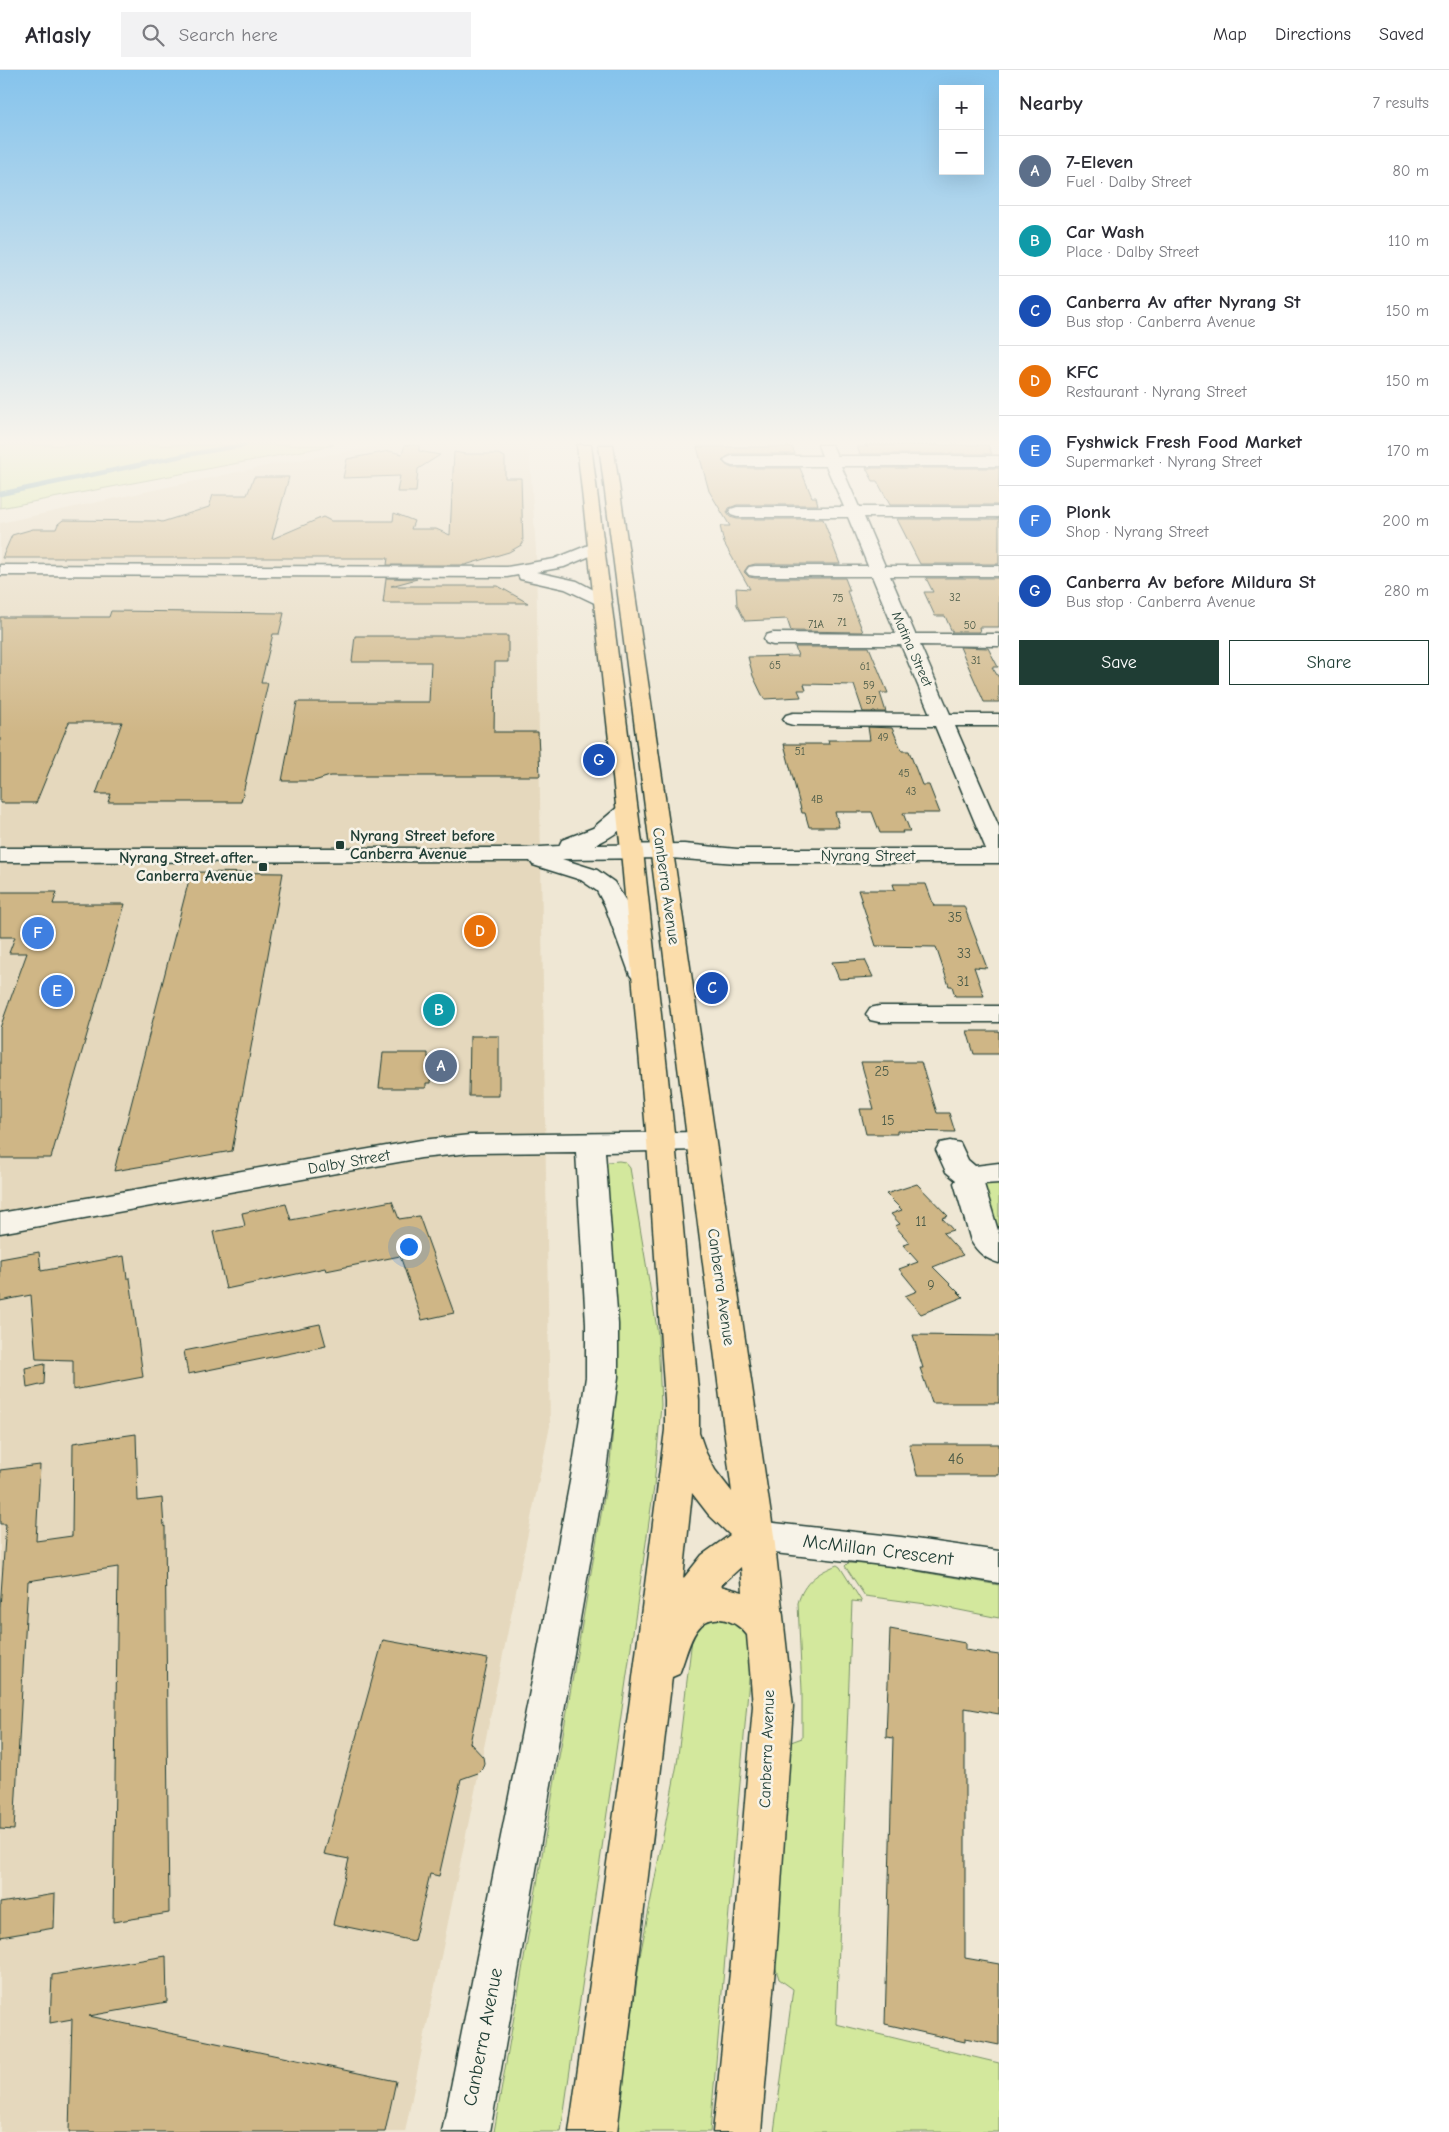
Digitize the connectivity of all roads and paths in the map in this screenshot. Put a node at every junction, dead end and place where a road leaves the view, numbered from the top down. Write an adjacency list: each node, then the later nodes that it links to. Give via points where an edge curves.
1 (595, 541): 4 (highway, Canberra Avenue)
2 (619, 541): 23 (highway, Canberra Avenue)
3 (864, 541): 7 (street, Matina Street)
4 (596, 547): 9 (street, via 558,563); 10 (highway, Canberra Avenue)
5 (0, 570): 9 (street)
6 (755, 571): 7 (street)
7 (877, 571): 8 (street); 12 (street, Matina Street)
8 (999, 571)
9 (507, 572): 10 (street, via 571,585)
10 (603, 602): 17 (highway, Canberra Avenue)
11 (773, 639): 12 (street)
12 (908, 640): 13 (street); 15 (street, Matina Street)
13 (999, 640)
14 (793, 719): 15 (street)
15 (943, 719): 16 (street); 18 (street, Matina Street)
16 (999, 720)
17 (627, 811): 21 (street, via 602,833 583,842); 22 (highway, Canberra Avenue)
18 (990, 813): 20 (street, Matina Street)
19 (0, 854): 21 (street, Nyrang Street)
20 (999, 855): 23 (street, Nyrang Street, via 737,856 706,862)
21 (522, 856): 22 (street, Nyrang Street, via 567,861); 24 (street, via 589,875 606,887 618,906)
22 (632, 856): 23 (street, Nyrang Street); 24 (highway, Canberra Avenue)
23 (661, 856): 27 (highway, Canberra Avenue)
24 (645, 981): 29 (highway, Canberra Avenue)
25 (879, 1014): 26 (street)
26 (999, 1014)
27 (701, 1141): 29 (street, Dalby Street); 36 (highway, Canberra Avenue)
28 (590, 1142): 29 (street, Dalby Street); 33 (street, Dalby Street, via 470,1144 421,1149); 41 (street, Canberra Avenue, via 602,1324 602,1377 589,1472 556,1656)
29 (661, 1142): 35 (highway, Canberra Avenue)
30 (950, 1150): 32 (street, via 956,1165)
31 (999, 1174): 32 (street, via 981,1174)
32 (971, 1178): 34 (street, via 969,1186 984,1237)
33 (0, 1223)
34 (999, 1252)
35 (682, 1430): 36 (highway, via 689,1455 701,1477 729,1511); 40 (highway, Canberra Avenue)
36 (756, 1536): 37 (street, McMillan Crescent); 38 (highway, via 714,1567 697,1589); 39 (highway, Canberra Avenue)
37 (999, 1567)
38 (684, 1616): 39 (highway, via 703,1604 722,1602 752,1615); 40 (highway)
39 (765, 1629): 43 (highway, Canberra Avenue, via 773,1706)
40 (652, 1693): 42 (highway, Canberra Avenue)
41 (466, 2132)
42 (593, 2132)
43 (737, 2132)

